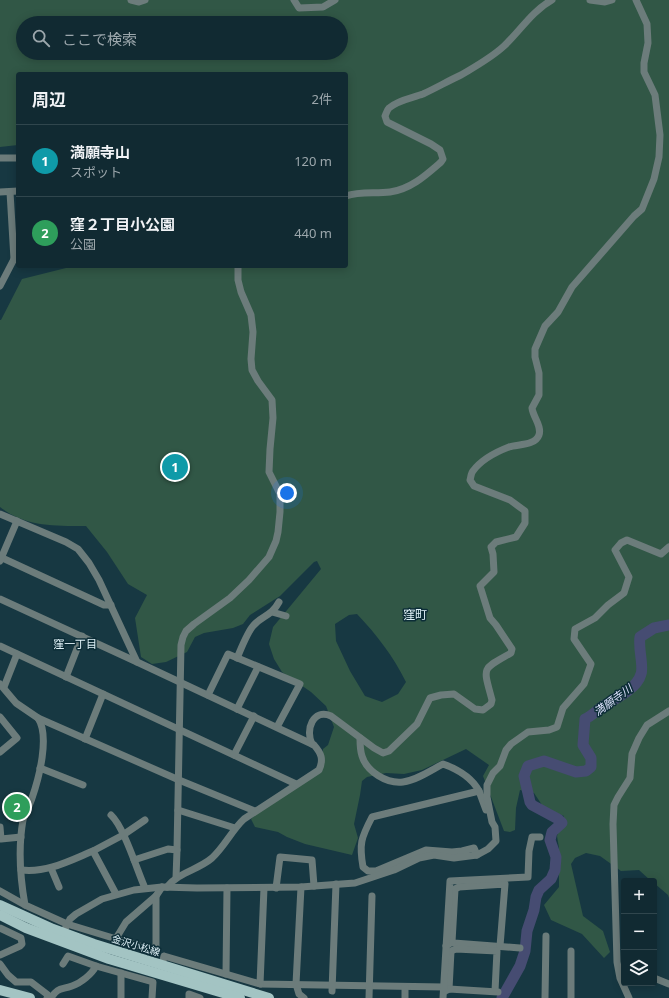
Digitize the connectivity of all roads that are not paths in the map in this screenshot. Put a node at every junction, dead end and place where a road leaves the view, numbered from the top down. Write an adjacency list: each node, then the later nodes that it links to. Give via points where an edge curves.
1 (131, 0): 2 (street)
2 (145, 0)
3 (294, 0): 4 (street, via 299,8 323,7)
4 (335, 0)
5 (552, 0): 13 (street, via 543,5 494,55 440,86 388,110 386,122 440,150 443,159 441,162 420,180 407,187 392,192)
6 (590, 0): 7 (street)
7 (612, 0)
8 (636, 0): 44 (street, via 647,24 648,43 644,72 655,95 658,112 660,135 654,179 642,209 572,287 558,312 545,326 535,349 539,395 532,408 540,428 539,436 533,441 510,447 488,458 472,472 470,480 474,486 510,500 525,511 524,523 516,537 496,542 491,547 494,572 480,586 490,618 512,649 486,668 485,675 492,700 483,710 475,709 454,694 441,695 430,698 417,724 389,752 374,748)
9 (0, 158): 10 (street)
10 (16, 158)
11 (0, 192): 12 (street)
12 (14, 192): 14 (street)
13 (348, 196)
14 (16, 259): 16 (street)
15 (238, 268): 33 (street, via 241,292 251,315 252,370 272,400 269,472 280,494 278,532 269,557 249,580 230,598 186,631 181,645)
16 (0, 286)
17 (0, 514): 18 (street)
18 (16, 521): 20 (street); 23 (street, via 78,549 89,563)
19 (669, 546): 57 (street, via 661,554 627,540 615,550 628,577 624,593 596,618 575,629 574,639 591,664 584,684 562,708 557,727 528,732 506,750 500,766 487,785)
20 (0, 558): 23 (street, via 104,605)
21 (0, 599): 26 (street)
22 (279, 602): 24 (street)
23 (111, 605): 30 (street)
24 (272, 612): 25 (street); 29 (street, via 252,626)
25 (286, 616)
26 (82, 636): 30 (street); 32 (street)
27 (0, 646): 28 (street)
28 (17, 654): 32 (street); 34 (street)
29 (237, 658): 31 (street); 36 (street, via 228,654)
30 (137, 662): 33 (street)
31 (258, 667): 37 (street); 42 (street, via 300,684)
32 (66, 677): 35 (street)
33 (181, 682): 36 (street); 43 (street)
34 (2, 686): 41 (street, via 16,703)
35 (102, 694): 43 (street); 45 (street)
36 (208, 695): 37 (street)
37 (237, 709): 39 (street)
38 (669, 712): 100 (street, via 647,725 638,738 632,754 630,778 614,805 614,873)
39 (254, 716): 42 (street); 48 (street)
40 (0, 717): 47 (street, via 17,738)
41 (38, 718): 45 (street); 49 (street, via 42,724 43,736)
42 (277, 727): 46 (street)
43 (180, 730): 48 (street); 50 (street)
44 (360, 738): 46 (street, via 326,714 313,720 309,728 308,737); 53 (street, via 362,756 376,775 395,782 404,782 442,764 468,778)
45 (85, 739): 50 (street)
46 (312, 744): 51 (street, via 322,755 322,764 319,770)
47 (0, 752)
48 (234, 755): 51 (street)
49 (40, 768): 52 (street); 62 (street, via 23,819)
50 (179, 780): 54 (street); 55 (street)
51 (296, 784): 55 (street)
52 (83, 785)
53 (479, 791): 57 (street); 66 (street, via 372,817 360,845 363,867 368,871 376,871 426,850 452,852 474,848)
54 (178, 810): 60 (street); 65 (street)
55 (255, 811): 60 (street)
56 (110, 816): 61 (street, via 116,820)
57 (491, 818): 66 (street, via 495,826 496,841 488,850)
58 (145, 820): 61 (street)
59 (0, 827): 62 (street, via 1,838)
60 (235, 828): 70 (street, via 211,858)
61 (123, 835): 64 (street); 67 (street)
62 (21, 837): 69 (street)
63 (540, 837): 91 (street, via 532,837 528,877 450,881)
64 (93, 850): 68 (street); 81 (street)
65 (177, 850): 67 (street, via 168,849); 70 (street)
66 (477, 854): 71 (street, via 454,858 434,855 419,858 365,880)
67 (134, 860): 76 (street)
68 (51, 868): 69 (street, via 32,872); 73 (street)
69 (21, 870): 85 (street)
70 (176, 878): 74 (street)
71 (336, 884): 72 (street); 111 (street)
72 (314, 886): 75 (street); 79 (street, via 312,860 280,857)
73 (59, 887)
74 (165, 887): 76 (street); 77 (street); 82 (street)
75 (301, 887): 79 (street); 106 (street)
76 (145, 888): 81 (street)
77 (227, 888): 78 (street); 102 (street)
78 (264, 888): 79 (street); 105 (street)
79 (276, 888)
80 (0, 891): 85 (street)
81 (116, 894): 88 (street, via 76,914)
82 (156, 896): 90 (street, via 126,922); 90 (street, via 156,951)
83 (372, 896): 108 (street)
84 (0, 905): 88 (main road, 金沢小松線)
85 (25, 905): 88 (street)
86 (0, 915): 121 (main road, 金沢小松線, via 26,928 109,958)
87 (0, 928): 95 (street, via 21,938 22,944)
88 (65, 929): 90 (street); 98 (main road, 金沢小松線, via 94,944)
89 (546, 936): 126 (street)
90 (115, 940)
91 (449, 944): 92 (street); 92 (street, via 455,889 505,884); 113 (street)
92 (500, 946): 93 (street)
93 (520, 948)
94 (571, 951): 127 (street)
95 (0, 955)
96 (0, 964): 115 (street, via 16,982 31,982 48,995)
97 (63, 964): 99 (street, via 68,956)
98 (162, 965): 102 (street, via 164,956); 122 (main road, 金沢小松線)
99 (96, 966): 101 (street); 116 (street, via 92,973 80,982 55,991)
100 (621, 967): 104 (street)
101 (121, 973): 117 (street); 118 (street, via 153,982)
102 (226, 974): 105 (street)
103 (657, 979): 107 (street)
104 (621, 980)
105 (260, 984): 106 (street)
106 (296, 984): 111 (street); 123 (street, via 299,994)
107 (669, 984)
108 (370, 986): 109 (street); 111 (street); 124 (street)
109 (405, 986): 113 (street); 125 (street)
110 (624, 986): 128 (street)
111 (332, 988)
112 (0, 990): 114 (main road)
113 (445, 991): 113 (street, via 497,992 497,951 451,951)
114 (30, 998)
115 (47, 998)
116 (51, 998)
117 (121, 998)
118 (152, 998)
119 (189, 998): 120 (street, via 189,994)
120 (200, 998)
121 (240, 998)
122 (269, 998)
123 (304, 998)
124 (370, 998)
125 (405, 998)
126 (545, 998)
127 (571, 998)
128 (629, 998)

